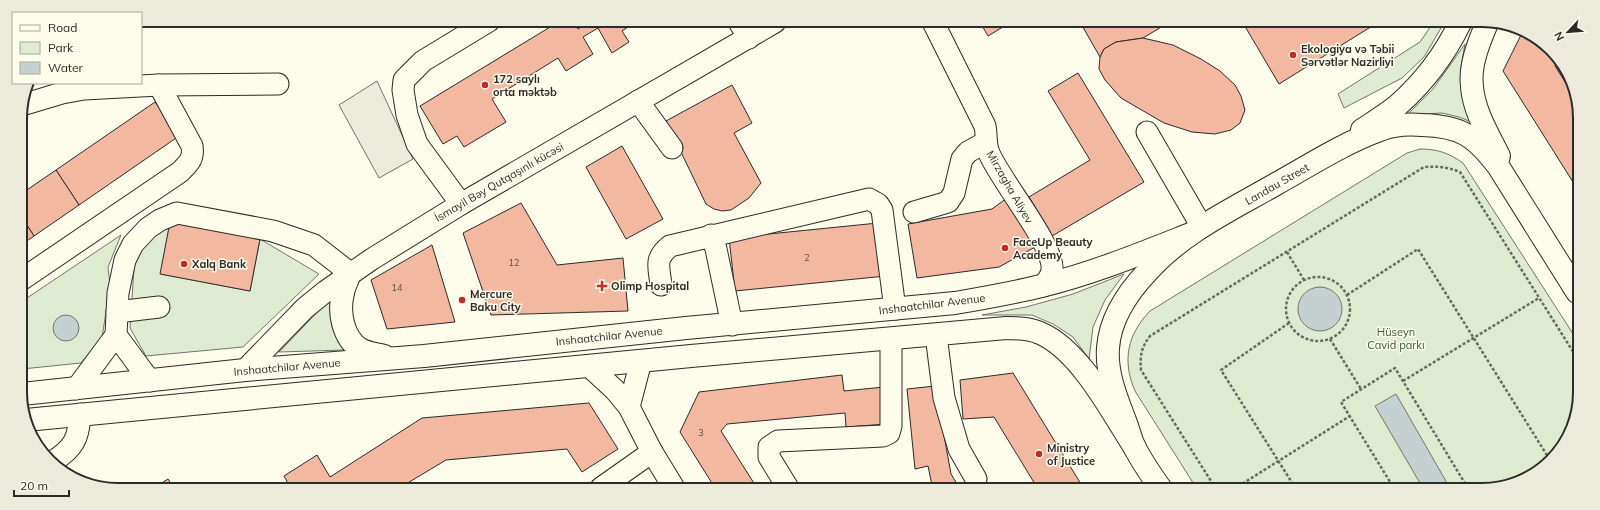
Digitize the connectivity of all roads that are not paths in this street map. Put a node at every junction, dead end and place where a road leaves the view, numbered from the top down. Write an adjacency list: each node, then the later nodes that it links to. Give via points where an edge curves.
1 (479, 27): 16 (street, via 423,61 404,80 407,115 417,144)
2 (756, 27): 6 (street, İsmayil Bəy Qutqaşınlı kücəsi)
3 (936, 27): 13 (street, Mirzagha Aliyev, via 985,126)
4 (1458, 27): 15 (main road, via 1437,63 1411,92)
5 (1485, 27): 18 (main road, via 1476,53 1472,75 1474,100 1486,130)
6 (744, 30): 10 (street, İsmayil Bəy Qutqaşınlı kücəsi)
7 (278, 84): 8 (street)
8 (159, 85): 9 (street); 22 (street, via 192,146 192,161 180,172)
9 (85, 86): 11 (street)
10 (638, 101): 14 (street); 16 (street, İsmayil Bəy Qutqaşınlı kücəsi)
11 (29, 103)
12 (1147, 132): 19 (street)
13 (986, 142): 17 (street, via 968,152 962,160 954,193 948,202); 24 (street, Mirzagha Aliyev, via 992,160 1046,246 1052,269 1050,278)
14 (672, 148)
15 (1330, 153): 18 (main road, Landau Street, via 1382,129 1422,125 1462,131 1485,150 1498,166); 19 (main road, Landau Street)
16 (460, 204): 21 (street, İsmayil Bəy Qutqaşınlı kücəsi)
17 (914, 212)
18 (1536, 226): 25 (main road, Landau Street)
19 (1195, 231): 24 (main road, Inshaatchilar Avenue, via 1102,268); 43 (main road, Landau Street, via 1165,254 1138,281 1117,313 1111,332 1108,348 1114,392)
20 (711, 235): 23 (street, via 670,246 662,252 658,259); 27 (street, via 869,199 882,210); 29 (street)
21 (350, 273): 28 (street, via 314,245 273,231 177,213 148,228 133,244 125,260); 33 (main road, via 341,304 346,331 352,343 361,350); 36 (street, İsmayil Bəy Qutqaşınlı kücəsi, via 305,308)
22 (27, 276)
23 (661, 285)
24 (1043, 286): 27 (main road, Inshaatchilar Avenue, via 990,298)
25 (1573, 286)
26 (160, 307): 28 (street)
27 (895, 309): 29 (main road, Inshaatchilar Avenue)
28 (117, 312): 30 (street)
29 (732, 325): 33 (main road, Inshaatchilar Avenue)
30 (116, 335): 37 (street); 38 (street)
31 (936, 335): 32 (main road); 43 (main road, via 1006,328 1028,329 1057,342 1083,368); 46 (street, via 944,398 959,449)
32 (891, 339): 34 (main road); 49 (street, via 889,433 883,436 778,441 769,447 769,457)
33 (392, 358): 36 (main road, Inshaatchilar Avenue)
34 (641, 361): 35 (main road); 40 (street)
35 (588, 366): 40 (street); 41 (main road)
36 (246, 370): 37 (main road, Inshaatchilar Avenue)
37 (150, 381): 38 (main road, Inshaatchilar Avenue)
38 (76, 389): 39 (main road, Inshaatchilar Avenue)
39 (27, 394)
40 (630, 407): 44 (street)
41 (80, 414): 42 (main road); 45 (street, via 80,430 75,442)
42 (32, 419)
43 (1135, 448): 50 (main road, Landau Street)
44 (652, 452): 47 (street); 48 (street)
45 (57, 458)
46 (976, 479)
47 (608, 483)
48 (671, 483)
49 (785, 483)
50 (1157, 483)

